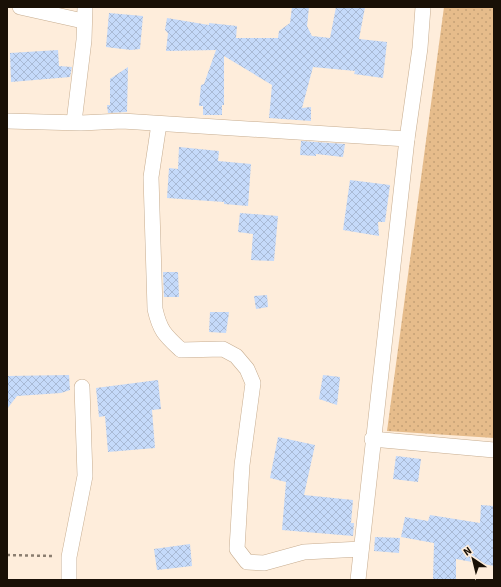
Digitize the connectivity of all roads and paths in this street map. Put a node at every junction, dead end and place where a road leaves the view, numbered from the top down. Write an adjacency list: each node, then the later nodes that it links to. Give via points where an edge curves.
1 (20, 7): 3 (street)
2 (423, 7): 7 (street)
3 (84, 14): 5 (street, via 84,40)
4 (7, 121): 5 (street)
5 (74, 122): 6 (street, via 122,121)
6 (159, 124): 7 (street); 11 (street, via 151,177 155,309 159,325 181,350 224,349 236,356 247,368 253,383 242,465 237,549 247,562 264,563 304,552)
7 (407, 140): 9 (street)
8 (82, 387): 13 (street, via 85,476)
9 (372, 440): 10 (street); 11 (street)
10 (494, 450)
11 (362, 548): 15 (street)
12 (7, 555): 13 (path)
13 (68, 557): 14 (street)
14 (69, 580)
15 (360, 580)

